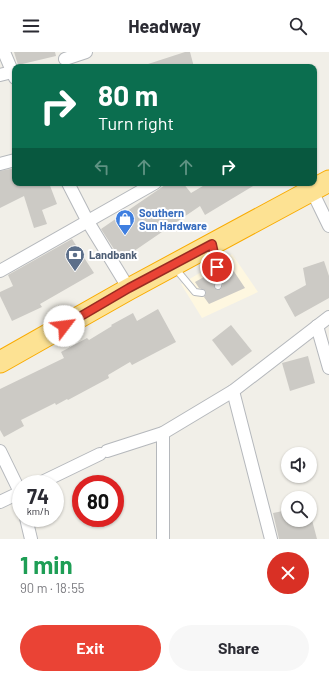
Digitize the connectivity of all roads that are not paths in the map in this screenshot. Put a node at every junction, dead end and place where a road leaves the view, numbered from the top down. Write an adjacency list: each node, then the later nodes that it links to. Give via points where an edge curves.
1 (4, 52): 4 (street)
2 (86, 52): 3 (street)
3 (65, 59)
4 (12, 70)
5 (0, 75): 6 (street)
6 (12, 75)
7 (12, 161): 8 (street)
8 (0, 164)
9 (70, 186): 12 (street)
10 (150, 186): 12 (street)
11 (321, 186): 13 (street); 14 (highway)
12 (88, 222): 16 (street); 18 (street)
13 (329, 226)
14 (212, 244): 15 (highway); 17 (lane, via 220,278)
15 (173, 265): 18 (highway); 19 (lane, via 195,292)
16 (0, 271)
17 (218, 286)
18 (129, 288): 22 (highway)
19 (202, 293)
20 (329, 317): 21 (street)
21 (317, 326): 23 (street); 24 (street)
22 (0, 362)
23 (329, 368)
24 (233, 391): 25 (street); 34 (street)
25 (163, 433): 28 (street, via 104,453); 33 (street)
26 (0, 451): 27 (street)
27 (12, 475)
28 (57, 475)
29 (12, 497): 30 (street)
30 (0, 502)
31 (28, 527): 32 (street)
32 (31, 539)
33 (163, 539)
34 (271, 539)

